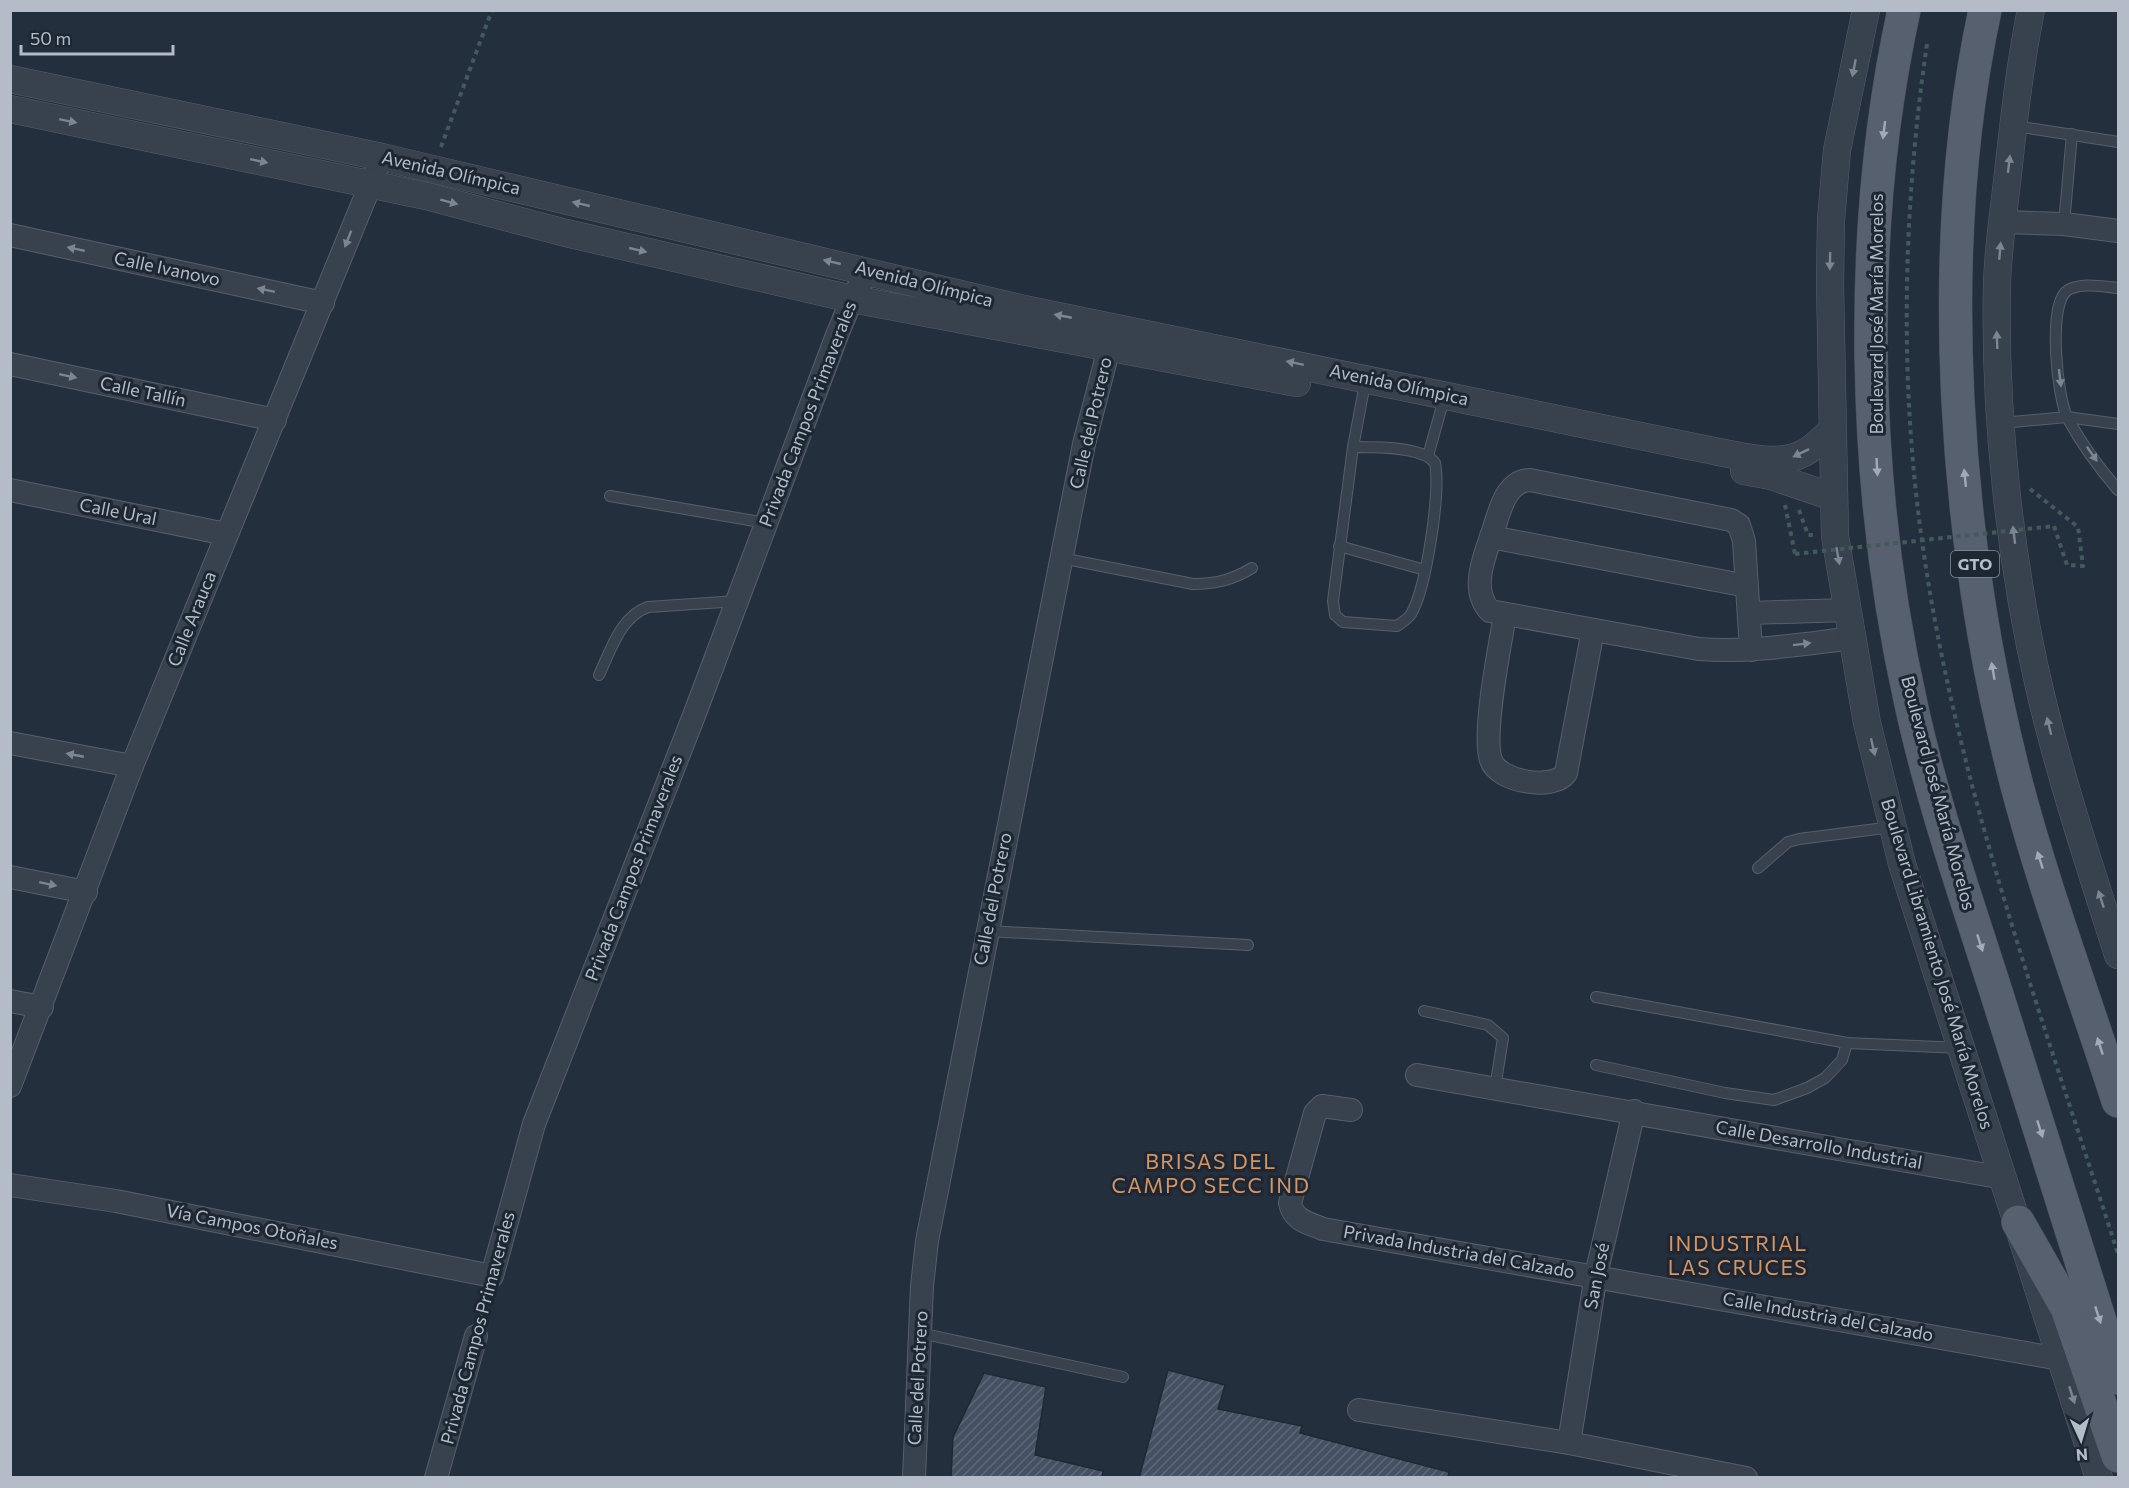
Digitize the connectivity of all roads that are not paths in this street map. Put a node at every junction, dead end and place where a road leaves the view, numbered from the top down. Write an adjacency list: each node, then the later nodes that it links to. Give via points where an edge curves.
1 (1866, 10): 28 (street, Boulevard Libramiento José María Morelos, one-way to 28, via 1837,150 1831,220)
2 (1904, 10): 82 (main road, Boulevard José María Morelos, one-way to 82, via 1893,57 1878,176 1873,265 1873,387 1880,511 1892,600 1911,705 1951,851)
3 (1985, 10): 70 (main road, GTO, one-way to 3, via 2016,782 1981,609 1969,513 1961,441 1956,282 1966,132)
4 (2031, 10): 7 (street)
5 (10, 79): 10 (street, Avenida Olímpica)
6 (10, 109): 11 (street, Avenida Olímpica, one-way to 11)
7 (2013, 126): 8 (lane); 12 (street, one-way to 7)
8 (2072, 134): 9 (lane); 13 (lane)
9 (2118, 142)
10 (382, 157): 11 (street, Calle Arauca); 16 (street, Avenida Olímpica, one-way to 10)
11 (370, 185): 18 (street, Avenida Olímpica, one-way to 18); 19 (street, Calle Arauca, one-way to 19)
12 (2002, 222): 13 (street); 26 (street, one-way to 12, via 1997,326)
13 (2064, 224): 14 (street)
14 (2118, 231)
15 (10, 235): 19 (street, Calle Ivanovo, one-way to 15)
16 (868, 271): 18 (street, Privada Campos Primaverales); 20 (street, Avenida Olímpica, one-way to 16, via 1024,309)
17 (2118, 288): 24 (lane, one-way to 24, via 2077,287 2067,290 2061,298 2055,330)
18 (852, 299): 20 (street, Avenida Olímpica); 35 (street, Privada Campos Primaverales)
19 (323, 303): 25 (street, Calle Arauca)
20 (1110, 337): 22 (street, Avenida Olímpica); 39 (street, Calle del Potrero)
21 (10, 364): 25 (street, Calle Tallín, one-way to 25)
22 (1364, 386): 23 (street, Avenida Olímpica); 29 (lane)
23 (1442, 402): 28 (street, Avenida Olímpica, one-way to 23, via 1797,456 1764,460); 30 (lane); 34 (street, Avenida Olímpica, via 1771,476)
24 (2067, 417): 26 (lane); 27 (lane); 32 (lane, one-way to 32)
25 (275, 420): 36 (street, Calle Arauca)
26 (2002, 423): 59 (street, one-way to 26, via 2063,783 2039,688 2019,576)
27 (2118, 424)
28 (1832, 430): 34 (street, Boulevard Libramiento José María Morelos)
29 (1353, 447): 30 (lane, via 1406,450); 38 (lane)
30 (1428, 456): 41 (lane, via 1435,463 1436,508)
31 (10, 490): 36 (street, Calle Ural)
32 (2118, 490)
33 (610, 496): 35 (lane)
34 (1833, 497): 44 (street, Boulevard Libramiento José María Morelos, one-way to 44, via 1835,536)
35 (766, 523): 43 (street, Privada Campos Primaverales)
36 (226, 534): 52 (street, Calle Arauca)
37 (1491, 537): 42 (street); 42 (street, via 1504,498 1521,482 1530,480 1585,490 1731,520 1742,532); 46 (street, via 1484,552 1480,591 1490,611)
38 (1339, 546): 41 (lane); 41 (lane, via 1333,602 1335,615 1343,622 1397,626 1411,615)
39 (1061, 558): 40 (lane, via 1193,584 1234,579); 57 (street, Calle del Potrero)
40 (1252, 568)
41 (1425, 570)
42 (1747, 586): 45 (street)
43 (738, 601): 50 (lane, via 636,611 627,618); 77 (street, Privada Campos Primaverales, via 534,1124)
44 (1848, 610): 45 (street); 48 (street, Boulevard Libramiento José María Morelos)
45 (1749, 613): 49 (street)
46 (1505, 615): 47 (street); 47 (street, via 1489,750 1494,767 1510,777 1554,782 1562,780 1566,773)
47 (1593, 630): 49 (street, via 1699,649)
48 (1853, 638): 49 (street, one-way to 48); 53 (street, Boulevard Libramiento José María Morelos, one-way to 53, via 1867,723)
49 (1751, 650)
50 (599, 675)
51 (10, 743): 52 (street, one-way to 51)
52 (132, 766): 56 (street, Calle Arauca)
53 (1892, 826): 54 (lane, via 1788,842); 65 (street, Boulevard Libramiento José María Morelos)
54 (1758, 868)
55 (10, 877): 56 (street, one-way to 56)
56 (86, 892): 62 (street, Calle Arauca)
57 (987, 932): 58 (lane); 78 (street, Calle del Potrero, via 927,1241)
58 (1248, 945)
59 (2118, 955)
60 (1596, 997): 64 (lane)
61 (10, 1001): 62 (street)
62 (42, 1007): 68 (street, Calle Arauca)
63 (1424, 1011): 69 (lane, via 1497,1030 1503,1038)
64 (1847, 1043): 65 (lane); 66 (lane, via 1842,1060 1825,1078 1774,1100)
65 (1962, 1048): 73 (street, Boulevard Libramiento José María Morelos)
66 (1596, 1065)
67 (1417, 1075): 69 (street, Calle Desarrollo Industrial)
68 (10, 1086)
69 (1495, 1088): 72 (street, Calle Desarrollo Industrial)
70 (2118, 1101)
71 (1351, 1110): 76 (street, Privada Industria del Calzado, via 1322,1106 1315,1113 1290,1203 1291,1212 1299,1219 1323,1229)
72 (1634, 1111): 73 (street, Calle Desarrollo Industrial); 76 (street, San José)
73 (2004, 1178): 75 (street, Boulevard Libramiento José María Morelos)
74 (10, 1185): 77 (street, Vía Campos Otoñales, via 117,1201)
75 (2018, 1222): 80 (street, Boulevard Libramiento José María Morelos); 85 (main road, via 2067,1308)
76 (1596, 1275): 80 (street, Calle Industria del Calzado); 84 (street, San José)
77 (492, 1276)
78 (920, 1333): 81 (lane); 87 (street, Calle del Potrero)
79 (476, 1336): 86 (street, Privada Campos Primaverales)
80 (2060, 1359): 89 (street, Boulevard Libramiento José María Morelos, one-way to 89)
81 (1123, 1377)
82 (2118, 1378)
83 (1359, 1410): 84 (street)
84 (1569, 1443): 88 (street)
85 (2118, 1456)
86 (436, 1478)
87 (914, 1478)
88 (1746, 1478)
89 (2099, 1478)

